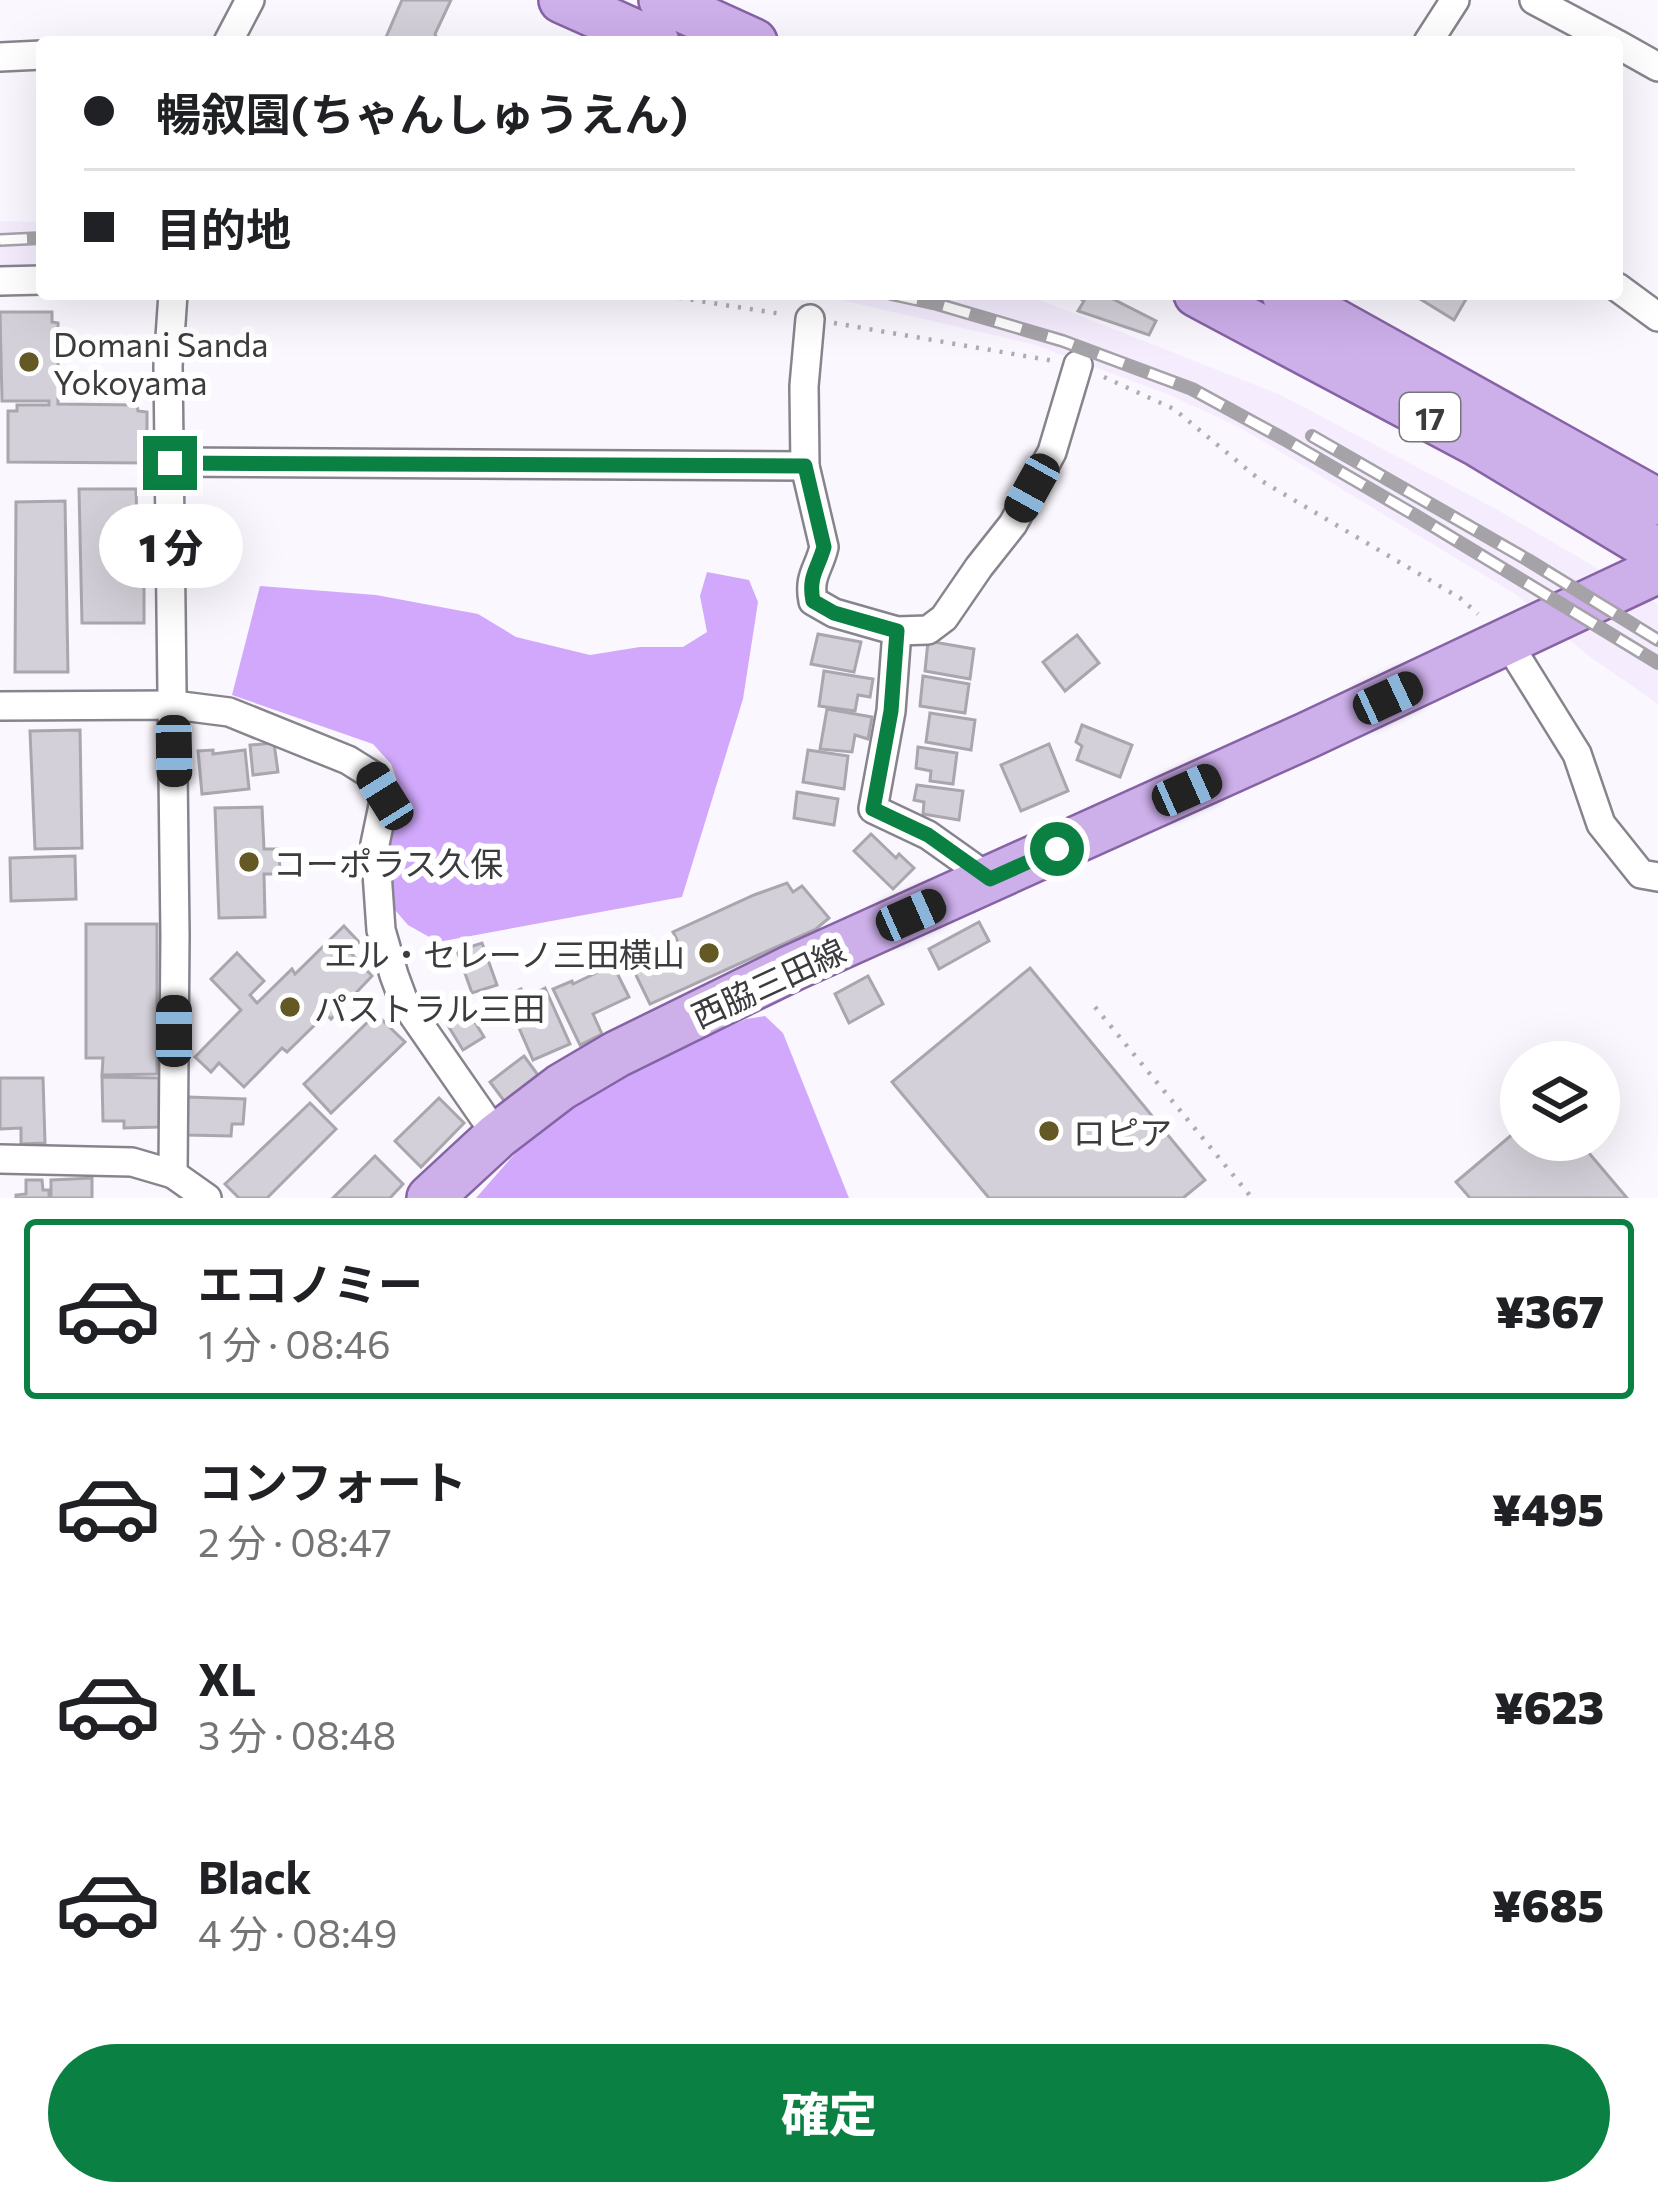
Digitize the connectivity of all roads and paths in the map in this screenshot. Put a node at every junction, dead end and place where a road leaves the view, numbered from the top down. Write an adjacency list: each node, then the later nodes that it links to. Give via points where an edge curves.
1 (250, 0): 6 (street)
2 (562, 0): 7 (main road)
3 (662, 0): 8 (main road)
4 (1455, 0): 9 (street)
5 (1534, 0): 10 (street)
6 (231, 36)
7 (643, 36)
8 (741, 36)
9 (1433, 36)
10 (1602, 36)
11 (1623, 47): 14 (street)
12 (36, 55): 13 (street)
13 (0, 57)
14 (1656, 62)
15 (36, 280): 16 (street)
16 (0, 281)
17 (1623, 291): 22 (street)
18 (172, 300): 25 (street)
19 (692, 300): 23 (path)
20 (1239, 300): 21 (main road, 17)
21 (1301, 309): 27 (main road, 17); 28 (main road, 17, via 1479,444)
22 (1658, 317)
23 (810, 319): 24 (path); 26 (street)
24 (1078, 365): 30 (street, via 1052,452 1013,524 944,618 928,630); 31 (path, via 1174,409 1260,480 1460,598)
25 (170, 463): 26 (street); 32 (street)
26 (805, 466): 30 (street, via 824,547 812,574 813,601)
27 (1658, 502)
28 (1658, 552)
29 (1658, 570): 31 (main road, 西脇三田線)
30 (897, 631): 35 (street, via 873,809)
31 (1508, 643): 34 (street, via 1576,754 1601,824 1641,874); 35 (main road, 西脇三田線)
32 (173, 705): 33 (street); 37 (street, via 229,712 372,775 385,796 375,844 381,930 394,975 404,1002); 39 (street)
33 (0, 706)
34 (1658, 877)
35 (990, 879): 37 (main road, 西脇三田線, via 617,1054)
36 (1095, 1007): 42 (path)
37 (497, 1136): 41 (main road, 西脇三田線)
38 (0, 1160): 39 (street, via 133,1162)
39 (173, 1174): 40 (street)
40 (207, 1198)
41 (430, 1198)
42 (1252, 1198)

